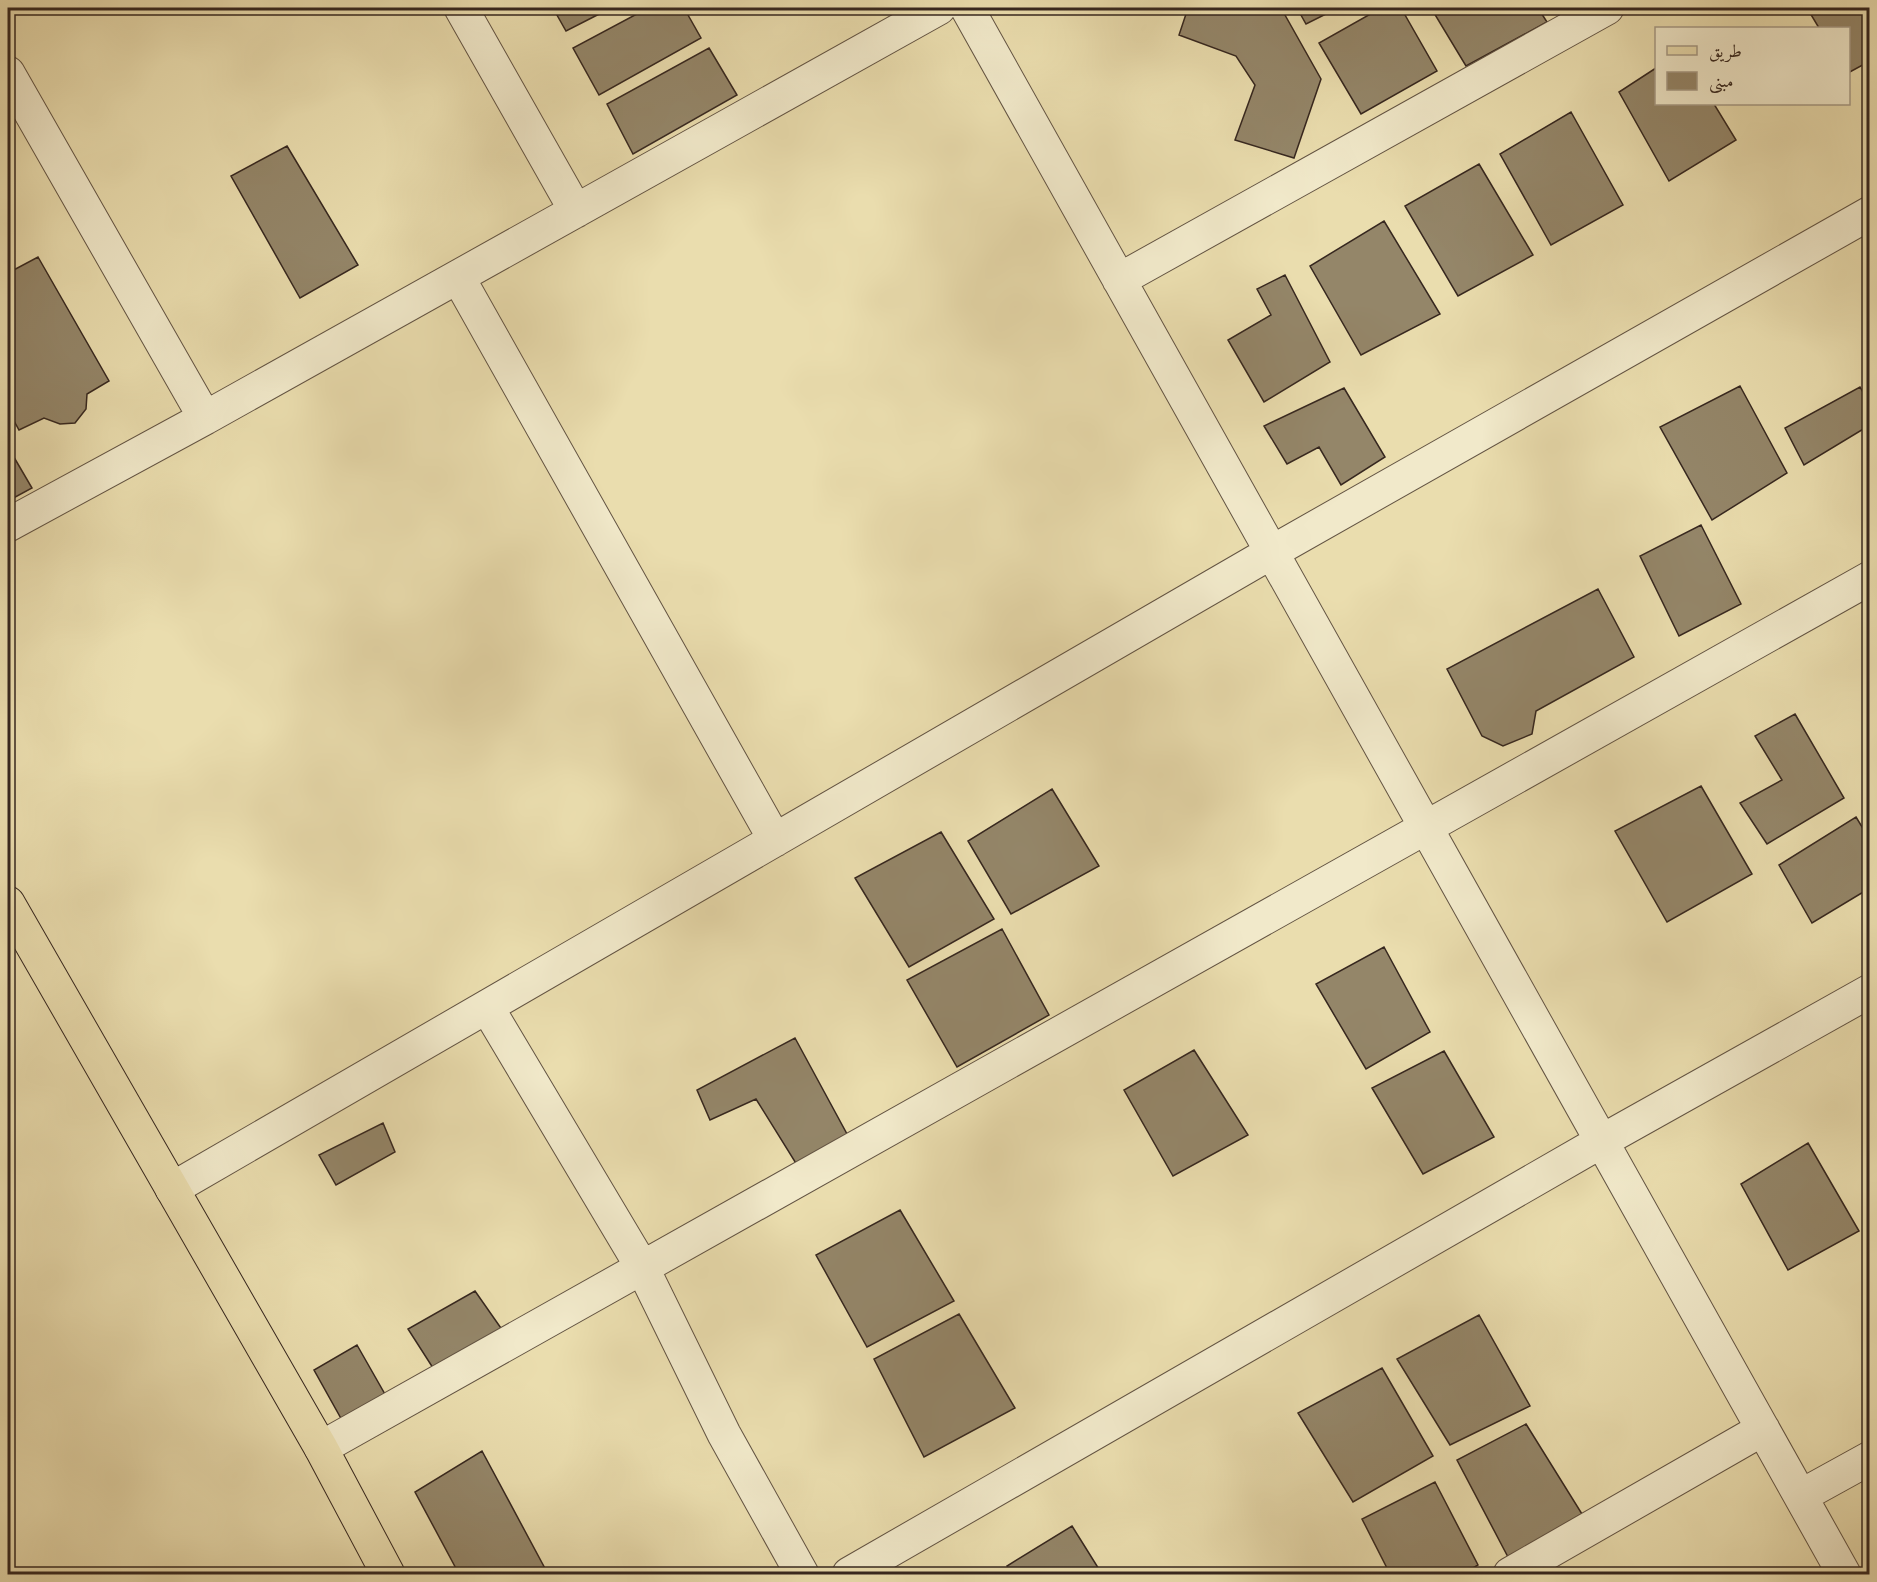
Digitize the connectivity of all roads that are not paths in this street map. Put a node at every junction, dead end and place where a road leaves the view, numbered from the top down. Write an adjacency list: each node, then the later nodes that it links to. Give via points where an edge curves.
1 (461, 8): 6 (street)
2 (939, 8): 6 (street)
3 (967, 8): 9 (street)
4 (1607, 8): 9 (street)
5 (8, 73): 10 (street)
6 (576, 211): 8 (street)
7 (1869, 213): 12 (street)
8 (458, 277): 10 (street); 15 (street)
9 (1119, 280): 12 (street)
10 (205, 418): 11 (street)
11 (8, 525)
12 (1272, 552): 14 (street); 15 (street)
13 (1869, 578): 14 (street)
14 (1426, 826): 19 (street); 21 (street)
15 (775, 840): 18 (street)
16 (8, 903): 20 (main road)
17 (1869, 991): 19 (street)
18 (487, 1007): 20 (street); 21 (street)
19 (1602, 1141): 22 (street); 28 (street)
20 (172, 1189): 23 (main road)
21 (642, 1267): 23 (street); 27 (street, via 724,1434)
22 (1763, 1429): 25 (street); 29 (street)
23 (321, 1448): 26 (main road)
24 (1869, 1458): 25 (street)
25 (1801, 1496): 30 (street)
26 (388, 1575)
27 (802, 1575)
28 (849, 1575)
29 (1510, 1575)
30 (1845, 1575)

